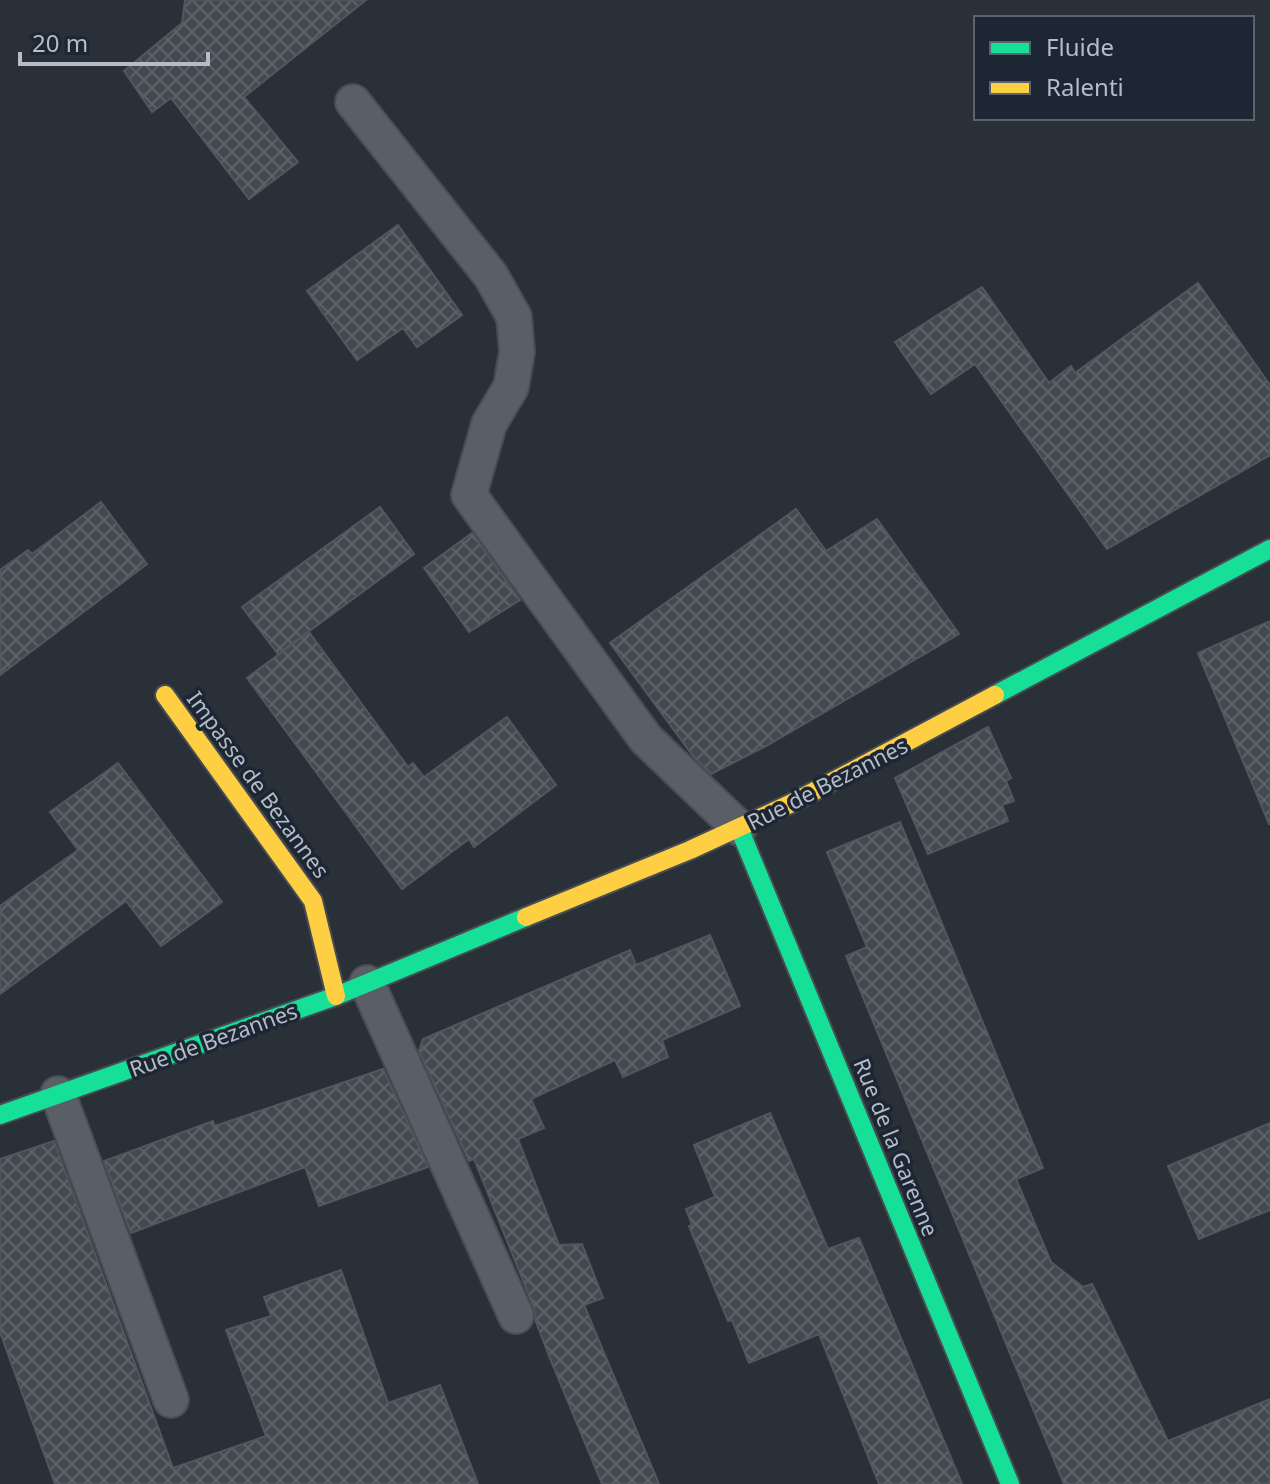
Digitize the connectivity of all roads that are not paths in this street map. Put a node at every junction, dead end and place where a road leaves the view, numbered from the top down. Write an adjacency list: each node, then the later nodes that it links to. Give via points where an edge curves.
1 (353, 102): 4 (lane, via 491,276 514,317 517,352 511,387 489,424 469,495 646,739)
2 (1270, 549): 4 (street, Rue de Bezannes)
3 (165, 695): 5 (street, Impasse de Bezannes, via 313,901)
4 (739, 828): 5 (street, Rue de Bezannes); 10 (street, Rue de la Garenne)
5 (352, 989): 6 (street, Rue de Bezannes); 8 (lane)
6 (58, 1094): 7 (street, Rue de Bezannes); 9 (lane)
7 (0, 1115)
8 (516, 1316)
9 (171, 1400)
10 (1010, 1484)

